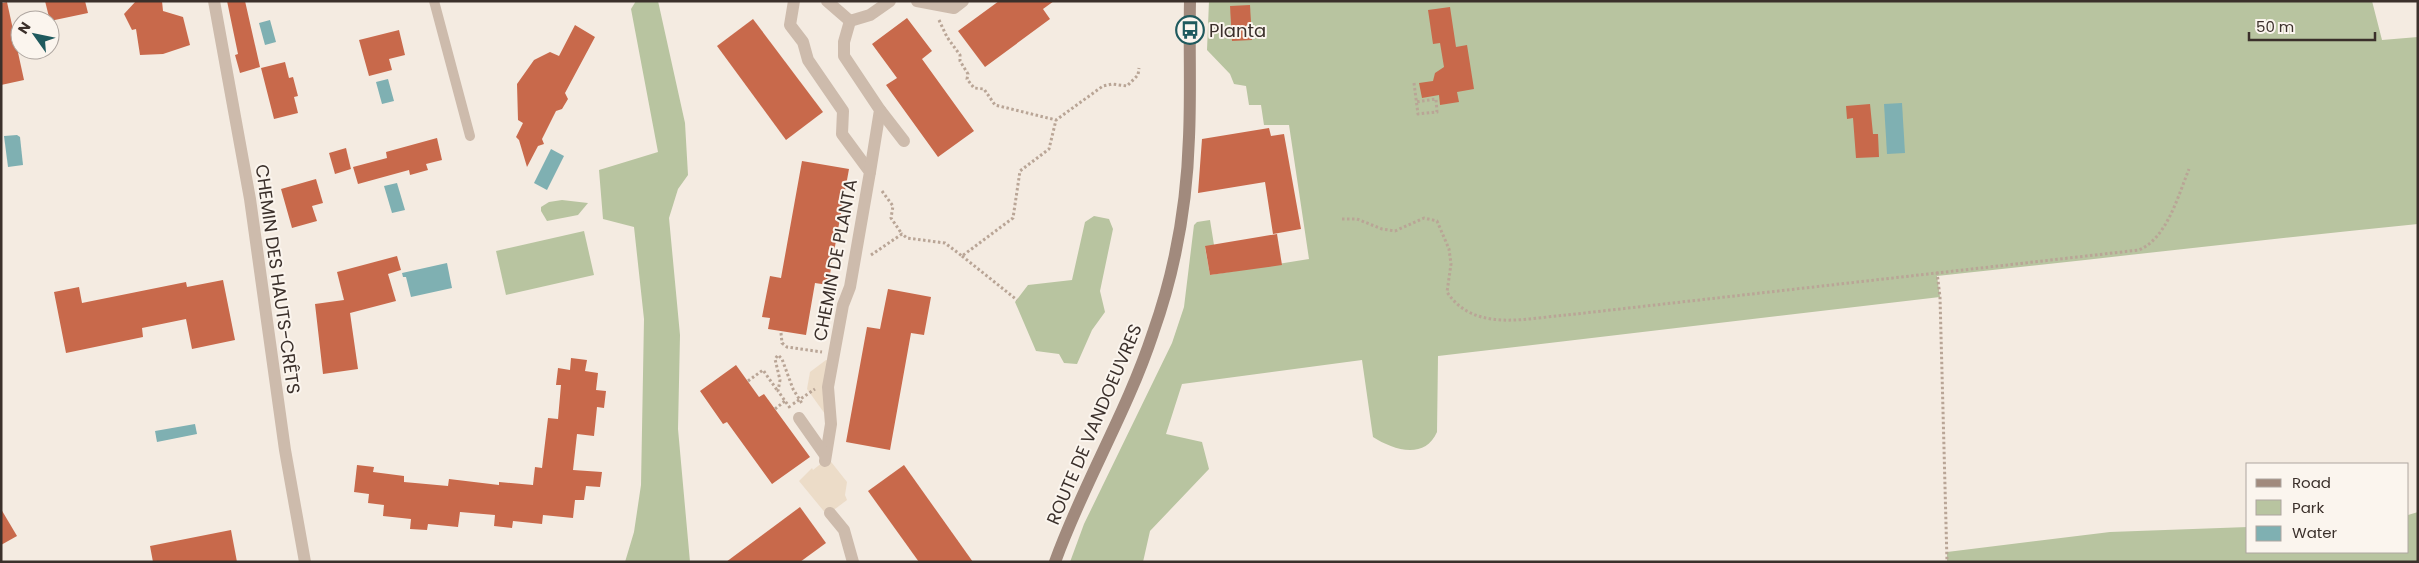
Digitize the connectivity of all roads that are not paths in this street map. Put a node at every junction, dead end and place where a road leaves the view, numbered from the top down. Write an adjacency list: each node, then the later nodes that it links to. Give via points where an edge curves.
1 (214, 1): 16 (street, CHEMIN DES HAUTS-CRÊTS, via 250,199 285,450)
2 (434, 1): 11 (lane)
3 (794, 1): 13 (street, CHEMIN DE PLANTA, via 790,25 802,42 808,60 844,111 842,134)
4 (827, 1): 9 (street)
5 (890, 1): 9 (street, via 870,15)
6 (917, 1): 7 (street, via 954,8)
7 (963, 1)
8 (1190, 1): 18 (main road, ROUTE DE VANDOEUVRES, via 1191,93 1187,165 1170,278 1142,365)
9 (850, 21): 10 (street, via 844,56)
10 (880, 110): 12 (street); 13 (street, CHEMIN DE PLANTA)
11 (470, 136)
12 (904, 141)
13 (870, 174): 14 (street, CHEMIN DE PLANTA, via 828,387 831,424 825,458)
14 (799, 412)
15 (830, 513): 17 (street, via 844,530)
16 (305, 562)
17 (853, 562)
18 (1054, 562)

